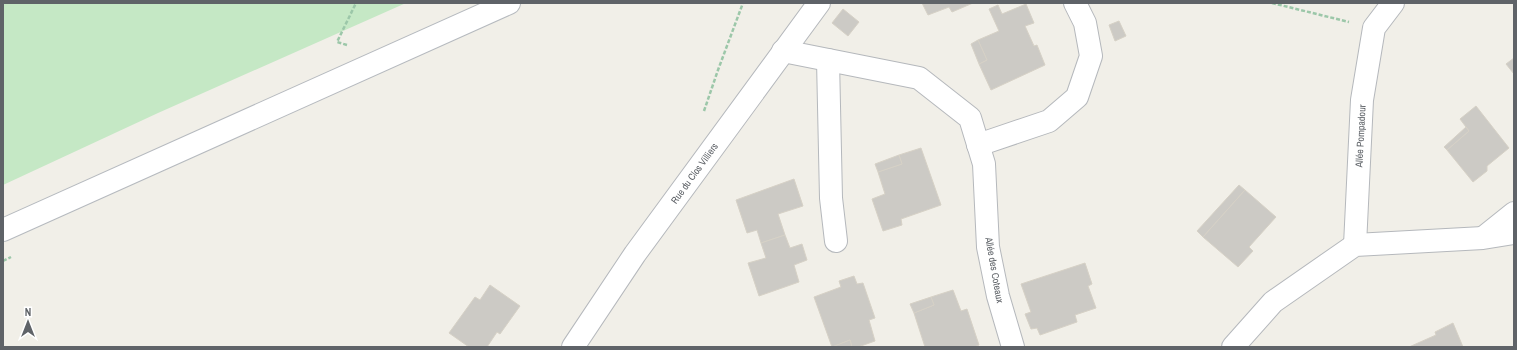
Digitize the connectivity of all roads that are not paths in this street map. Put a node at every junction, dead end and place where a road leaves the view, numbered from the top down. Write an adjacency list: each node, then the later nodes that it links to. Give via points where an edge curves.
1 (510, 3): 9 (street)
2 (819, 3): 5 (street, Rue du Clos Villiers)
3 (1075, 3): 7 (street, via 1085,23 1091,56 1077,97 1049,121)
4 (1392, 3): 13 (street, Allée Pompadour, via 1374,28 1362,100)
5 (783, 51): 6 (street, Allée des Coteaux); 14 (street, Rue du Clos Villiers, via 635,254)
6 (828, 60): 7 (street, Allée des Coteaux, via 919,78 970,118); 12 (street, via 831,198)
7 (978, 144): 15 (street, Allée des Coteaux, via 984,164 988,247 998,296)
8 (1514, 212): 11 (street)
9 (3, 230)
10 (1514, 233): 11 (street)
11 (1483, 238): 13 (street)
12 (836, 241)
13 (1355, 245): 16 (street, via 1273,302)
14 (573, 347)
15 (1013, 347)
16 (1233, 347)

